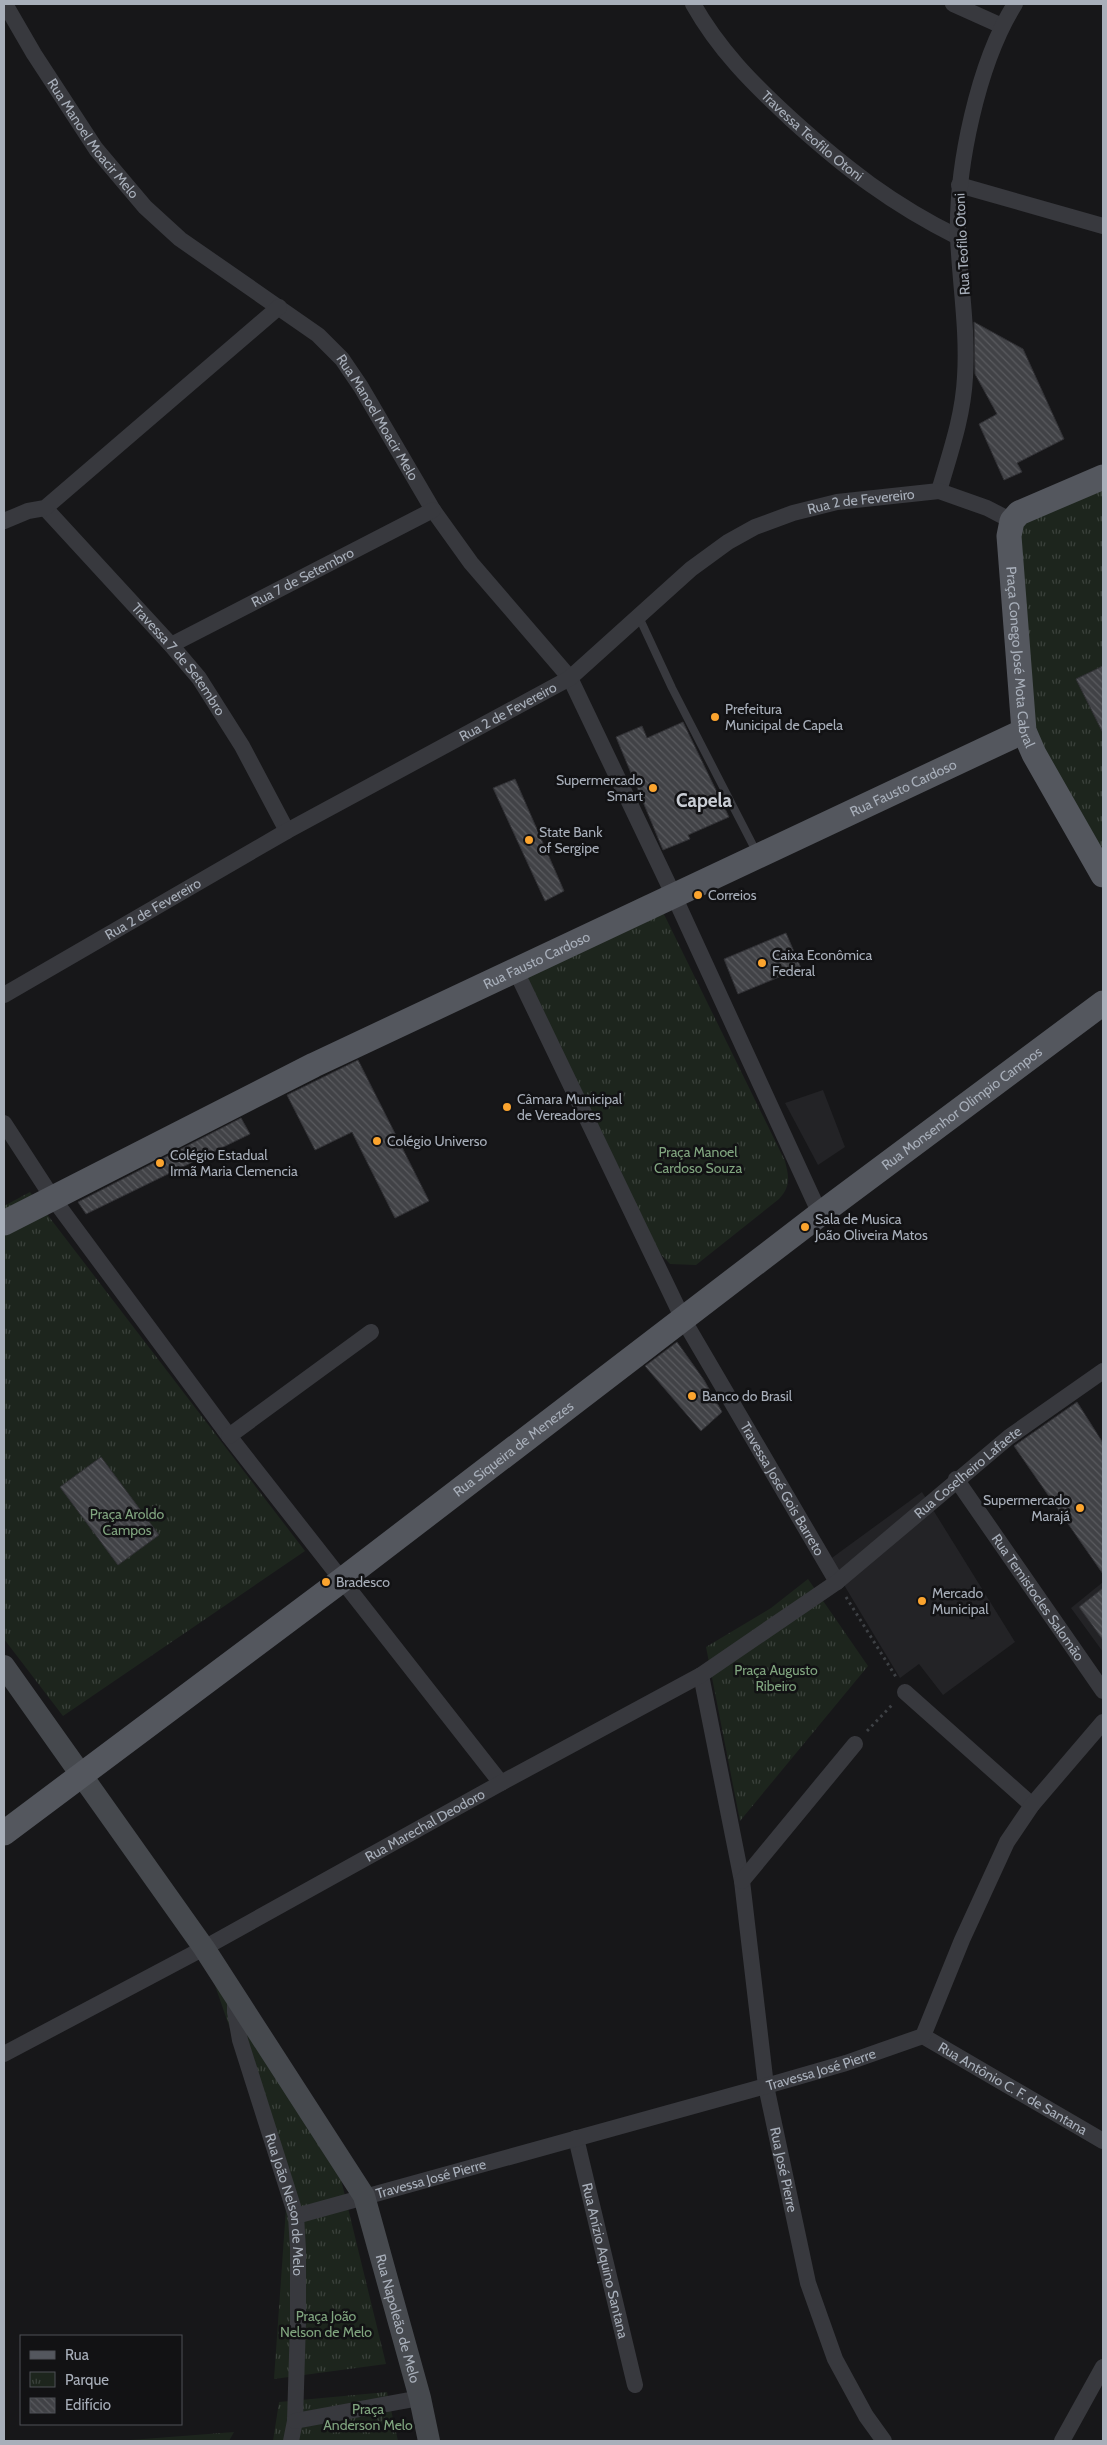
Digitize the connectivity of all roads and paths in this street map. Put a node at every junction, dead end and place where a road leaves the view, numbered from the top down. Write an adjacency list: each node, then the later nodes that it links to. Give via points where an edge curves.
1 (5, 4): 9 (street, Rua Manoel Moacir Melo, via 96,149 145,208 180,239)
2 (693, 4): 8 (street, Travessa Teofilo Otoni, via 726,55 826,152 874,189 916,216)
3 (953, 4): 5 (street)
4 (1015, 4): 5 (street, Rua Teofilo Otoni)
5 (1002, 26): 6 (street, Rua Teofilo Otoni, via 980,89)
6 (959, 185): 7 (street); 8 (street, Rua Teofilo Otoni)
7 (1103, 226)
8 (958, 237): 11 (street, Rua Teofilo Otoni, via 964,304 965,378 960,421)
9 (278, 307): 12 (street); 13 (street, Rua Manoel Moacir Melo, via 318,335 342,359)
10 (1103, 477): 15 (main road, via 1026,509)
11 (939, 491): 15 (street, Rua 2 de Fevereiro, via 987,508); 16 (street, Rua 2 de Fevereiro, via 837,502 755,527 691,569)
12 (46, 508): 14 (street); 17 (street, Travessa 7 de Setembro)
13 (433, 510): 17 (street, Rua 7 de Setembro); 18 (street, Rua Manoel Moacir Melo, via 471,563)
14 (4, 521)
15 (1012, 521): 19 (main road, Praça Conego José Mota Cabral, via 1008,536)
16 (638, 615): 18 (street, Rua 2 de Fevereiro); 21 (lane)
17 (171, 645): 20 (street, Travessa 7 de Setembro, via 199,678 219,709)
18 (570, 678): 20 (street, Rua 2 de Fevereiro); 23 (street, Rua Manoel Moacir Melo)
19 (1024, 731): 21 (main road, Rua Fausto Cardoso); 22 (main road, Praça Conego José Mota Cabral)
20 (287, 831): 25 (street, Rua 2 de Fevereiro)
21 (758, 856): 23 (main road, Rua Fausto Cardoso)
22 (1103, 875)
23 (674, 896): 24 (main road, Rua Fausto Cardoso); 29 (street)
24 (515, 969): 28 (main road, Rua Fausto Cardoso, via 314,1065); 31 (street)
25 (4, 995)
26 (1103, 1003): 29 (main road, Rua Monsenhor Olimpio Campos)
27 (4, 1123): 28 (street)
28 (52, 1197): 30 (main road); 34 (street)
29 (820, 1214): 31 (main road)
30 (4, 1223)
31 (683, 1319): 36 (main road, Rua Siqueira de Menezes); 37 (street, Travessa José Gois Barreto)
32 (371, 1332): 34 (street)
33 (1103, 1371): 35 (street, Rua Coselheiro Lafaete)
34 (228, 1436): 36 (street)
35 (956, 1479): 37 (street, Rua Coselheiro Lafaete); 40 (street, Rua Temistocles Salomão)
36 (342, 1580): 44 (main road); 45 (street)
37 (837, 1582): 39 (street, Rua Marechal Deodoro); 41 (path)
38 (4, 1666): 44 (street)
39 (701, 1675): 45 (street, Rua Marechal Deodoro); 48 (street)
40 (1103, 1691)
41 (905, 1692): 43 (path); 46 (street)
42 (1103, 1722): 46 (street)
43 (855, 1744): 48 (street)
44 (83, 1776): 47 (main road); 49 (street, Rua João Nelson de Melo)
45 (501, 1783): 49 (street, Rua Marechal Deodoro)
46 (1032, 1804): 51 (street, via 1007,1842)
47 (4, 1833)
48 (742, 1881): 53 (street, Rua José Pierre)
49 (204, 1948): 50 (street, Rua João Nelson de Melo); 52 (street, Rua Marechal Deodoro)
50 (235, 1996): 56 (street, Rua João Nelson de Melo); 57 (street, Rua João Nelson de Melo, via 240,2040)
51 (922, 2036): 53 (street, Travessa José Pierre, via 846,2063); 55 (street, Rua Antônio C. F. de Santana)
52 (4, 2054)
53 (766, 2086): 54 (street, Travessa José Pierre); 64 (street, Rua José Pierre, via 808,2283 835,2359 866,2416)
54 (576, 2138): 56 (street, Travessa José Pierre); 59 (street, Rua Anízio Aquino Santana)
55 (1103, 2141)
56 (364, 2196): 57 (street, Travessa José Pierre); 60 (street, Rua Napoleão de Melo)
57 (296, 2216): 61 (street, Rua João Nelson de Melo)
58 (1103, 2367): 65 (street)
59 (635, 2385)
60 (420, 2398): 61 (street); 63 (street, Rua Napoleão de Melo)
61 (295, 2421): 62 (street, Rua João Nelson de Melo)
62 (291, 2441)
63 (429, 2441)
64 (884, 2441)
65 (1062, 2441)

